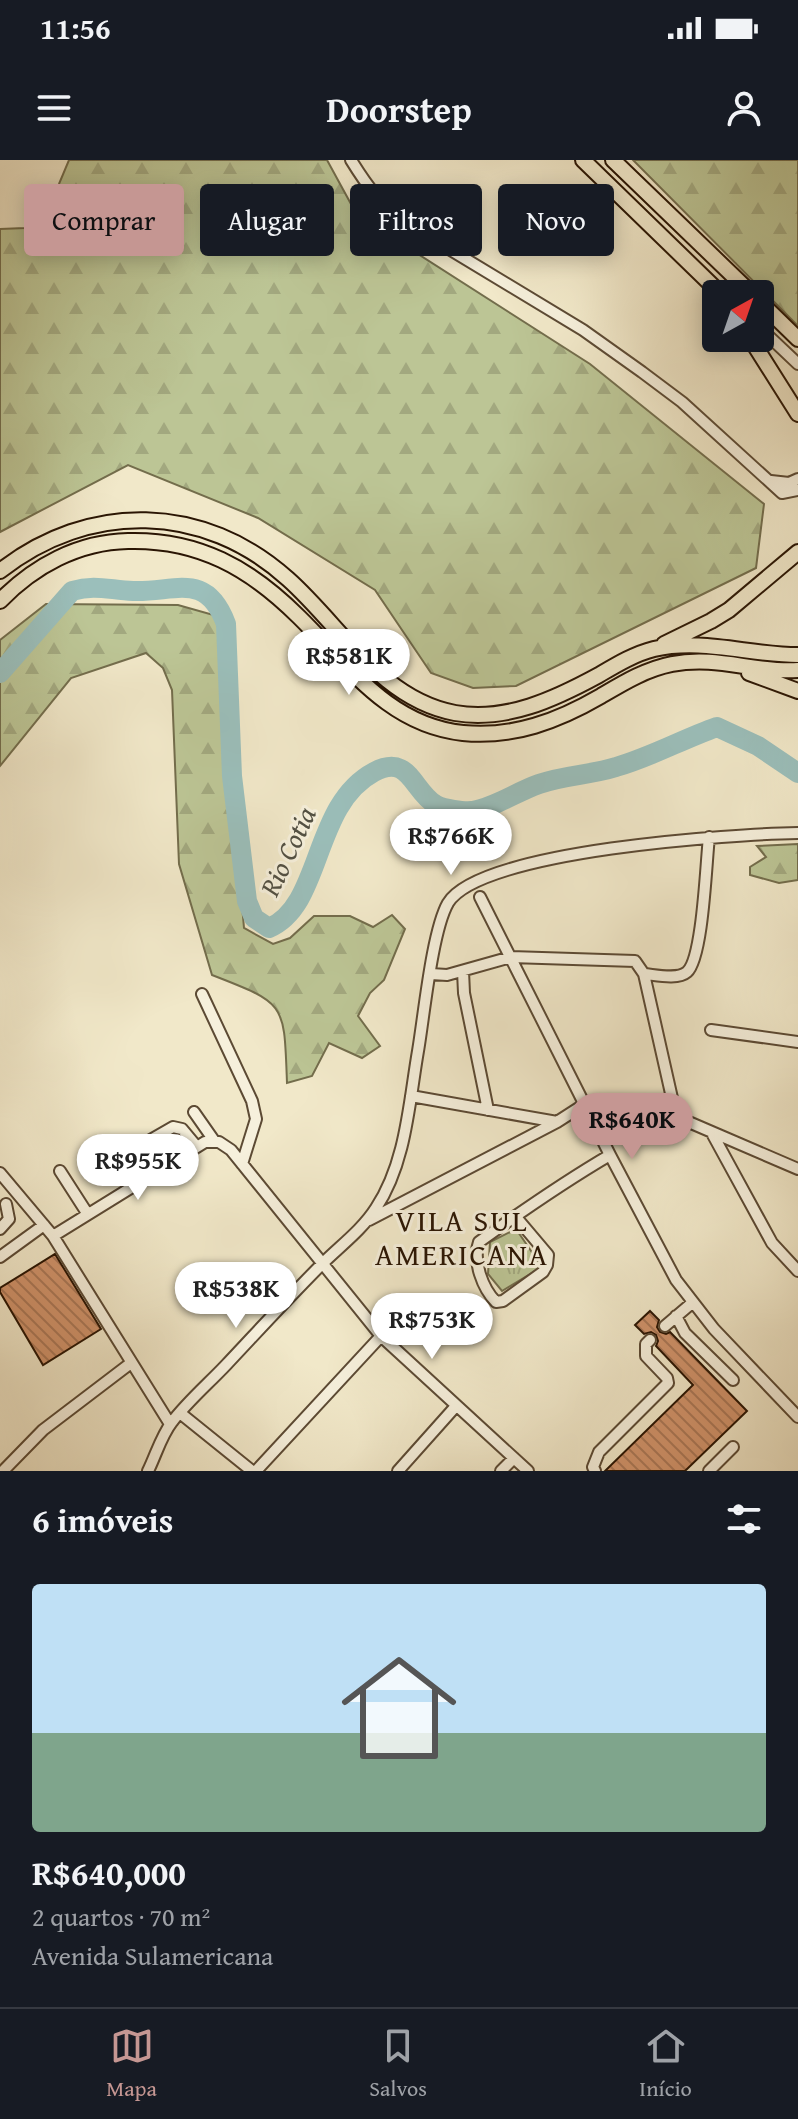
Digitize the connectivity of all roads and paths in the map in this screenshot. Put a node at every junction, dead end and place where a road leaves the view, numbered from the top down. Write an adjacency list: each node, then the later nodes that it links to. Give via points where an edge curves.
1 (351, 160): 12 (street, via 369,191 406,223 583,330 682,402)
2 (583, 160): 4 (main road)
3 (613, 160): 5 (main road)
4 (708, 280)
5 (737, 280)
6 (774, 316): 7 (main road)
7 (798, 339)
8 (774, 341): 10 (street)
9 (759, 352): 11 (main road)
10 (798, 364)
11 (798, 414)
12 (766, 479): 13 (street); 14 (street, via 782,493)
13 (798, 479)
14 (798, 490)
15 (798, 552): 18 (main road, via 711,621)
16 (0, 571): 18 (main road, via 27,551 83,527 115,520 185,525 242,546 266,562 289,579 379,675 409,697 458,713 494,715 524,709)
17 (0, 601): 20 (main road, via 38,569 84,548 117,541 177,543 237,566 268,589 401,714 463,733 517,731 577,709 650,670)
18 (653, 649): 19 (main road, via 721,646)
19 (798, 655)
20 (719, 660): 21 (main road); 22 (main road)
21 (798, 670)
22 (798, 691)
23 (798, 833): 24 (street)
24 (709, 837): 28 (street, via 591,852 514,868 470,884 447,905); 29 (street, via 694,963 681,976)
25 (480, 897): 26 (street)
26 (511, 957): 27 (street); 29 (street, via 635,961); 34 (street)
27 (463, 971): 28 (street); 35 (street)
28 (431, 974): 33 (street)
29 (644, 974): 38 (street, via 677,1113)
30 (202, 994): 42 (street, via 252,1101 256,1119)
31 (711, 1030): 32 (street)
32 (798, 1042)
33 (411, 1096): 35 (street); 50 (street, via 393,1175)
34 (585, 1104): 37 (street); 41 (street)
35 (488, 1110): 37 (street)
36 (194, 1112): 39 (street)
37 (557, 1122): 50 (street)
38 (713, 1134): 43 (street); 56 (street, via 772,1243)
39 (206, 1144): 40 (street, via 173,1127); 42 (street, via 231,1150); 48 (street)
40 (126, 1154)
41 (610, 1155): 49 (street); 57 (street)
42 (242, 1164): 55 (street)
43 (798, 1169)
44 (60, 1171): 48 (street)
45 (0, 1173): 46 (street)
46 (19, 1193): 47 (street); 51 (street)
47 (3, 1206): 52 (street, via 9,1219)
48 (87, 1213): 53 (street)
49 (515, 1216): 49 (street, via 548,1255 547,1265 496,1302 478,1266 477,1247)
50 (367, 1221): 55 (street)
51 (44, 1225): 53 (street); 54 (street)
52 (0, 1229)
53 (53, 1236): 62 (street)
54 (0, 1257)
55 (322, 1264): 60 (street); 65 (street)
56 (798, 1271)
57 (692, 1303): 58 (street); 66 (street)
58 (676, 1316): 59 (street); 63 (street, via 685,1333)
59 (665, 1326)
60 (381, 1336): 64 (street); 72 (street)
61 (650, 1340): 76 (street, via 646,1356 668,1383 599,1452)
62 (131, 1363): 67 (street); 71 (street, via 43,1430)
63 (733, 1380)
64 (456, 1406): 69 (street); 73 (street)
65 (180, 1413): 67 (street); 72 (street)
66 (798, 1417)
67 (170, 1424): 70 (street)
68 (733, 1447): 77 (street)
69 (514, 1458): 74 (street); 75 (street)
70 (152, 1469)
71 (3, 1471)
72 (254, 1471)
73 (398, 1471)
74 (501, 1471)
75 (528, 1471)
76 (595, 1471)
77 (709, 1471)

